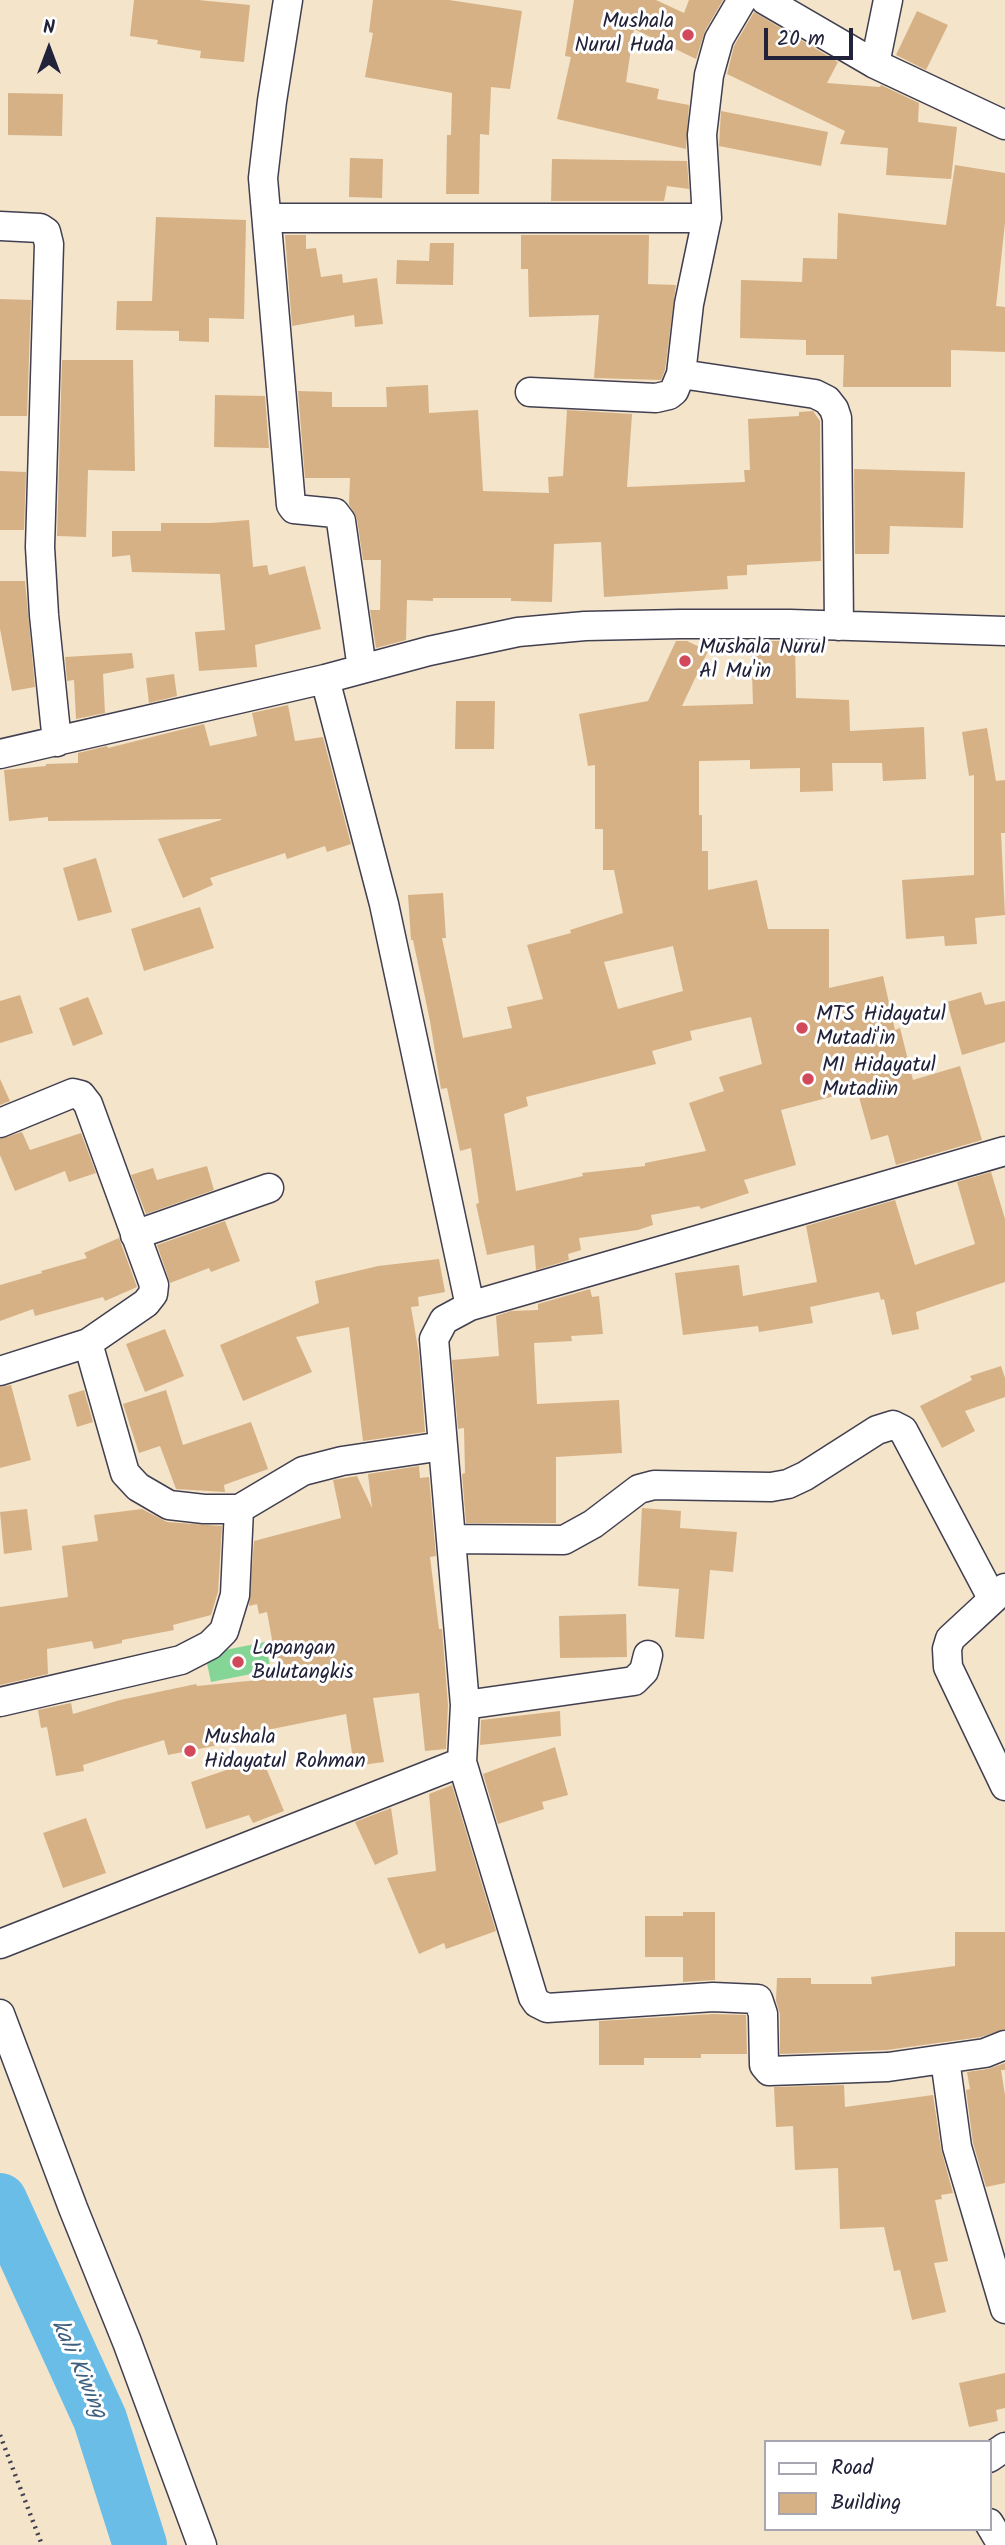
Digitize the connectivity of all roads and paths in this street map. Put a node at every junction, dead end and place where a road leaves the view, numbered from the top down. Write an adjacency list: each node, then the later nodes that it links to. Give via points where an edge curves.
1 (288, 0): 7 (street, via 264,178)
2 (742, 0): 8 (street, via 719,39 705,98 702,135)
3 (765, 0): 5 (street)
4 (888, 0): 5 (street)
5 (875, 64): 6 (street)
6 (1005, 125)
7 (268, 218): 8 (street); 14 (street, via 291,505 335,513 341,521)
8 (707, 218): 10 (street, via 689,304)
9 (0, 226): 16 (street, via 40,228 49,244 40,547)
10 (681, 374): 11 (street, via 672,393 656,398); 12 (street, via 815,394 834,409)
11 (530, 392)
12 (839, 626): 13 (street); 14 (street, via 559,628 481,638)
13 (1005, 631)
14 (362, 669): 15 (street)
15 (324, 679): 16 (street); 22 (street, via 384,904)
16 (57, 742): 17 (street)
17 (0, 754)
18 (0, 1123): 21 (street, via 74,1093 81,1095)
19 (1005, 1154): 22 (street)
20 (270, 1188): 21 (street)
21 (135, 1236): 23 (street, via 154,1285 153,1294)
22 (470, 1306): 25 (street, via 444,1320 434,1339)
23 (88, 1343): 24 (street); 26 (street, via 125,1473 138,1487 169,1505)
24 (0, 1371)
25 (443, 1446): 26 (street, via 303,1471); 27 (street)
26 (239, 1509): 30 (street, via 235,1595 224,1631 210,1645 181,1660)
27 (451, 1539): 28 (street, via 564,1540 639,1489 654,1485 788,1484 892,1425 903,1430); 31 (street)
28 (998, 1593): 33 (street, via 950,1639 947,1649 948,1667)
29 (649, 1655): 31 (street, via 644,1671 634,1681)
30 (0, 1702)
31 (465, 1705): 32 (street)
32 (462, 1762): 34 (street); 37 (street, via 533,1997 542,2006 758,1999 764,2065 769,2071 888,2067)
33 (1005, 1786)
34 (0, 1944)
35 (0, 2014): 42 (street)
36 (1005, 2045): 37 (street)
37 (945, 2059): 38 (street, via 957,2147)
38 (1005, 2308)
39 (0, 2435): 41 (path)
40 (991, 2526): 43 (street)
41 (43, 2545)
42 (202, 2545)
43 (1002, 2545)

